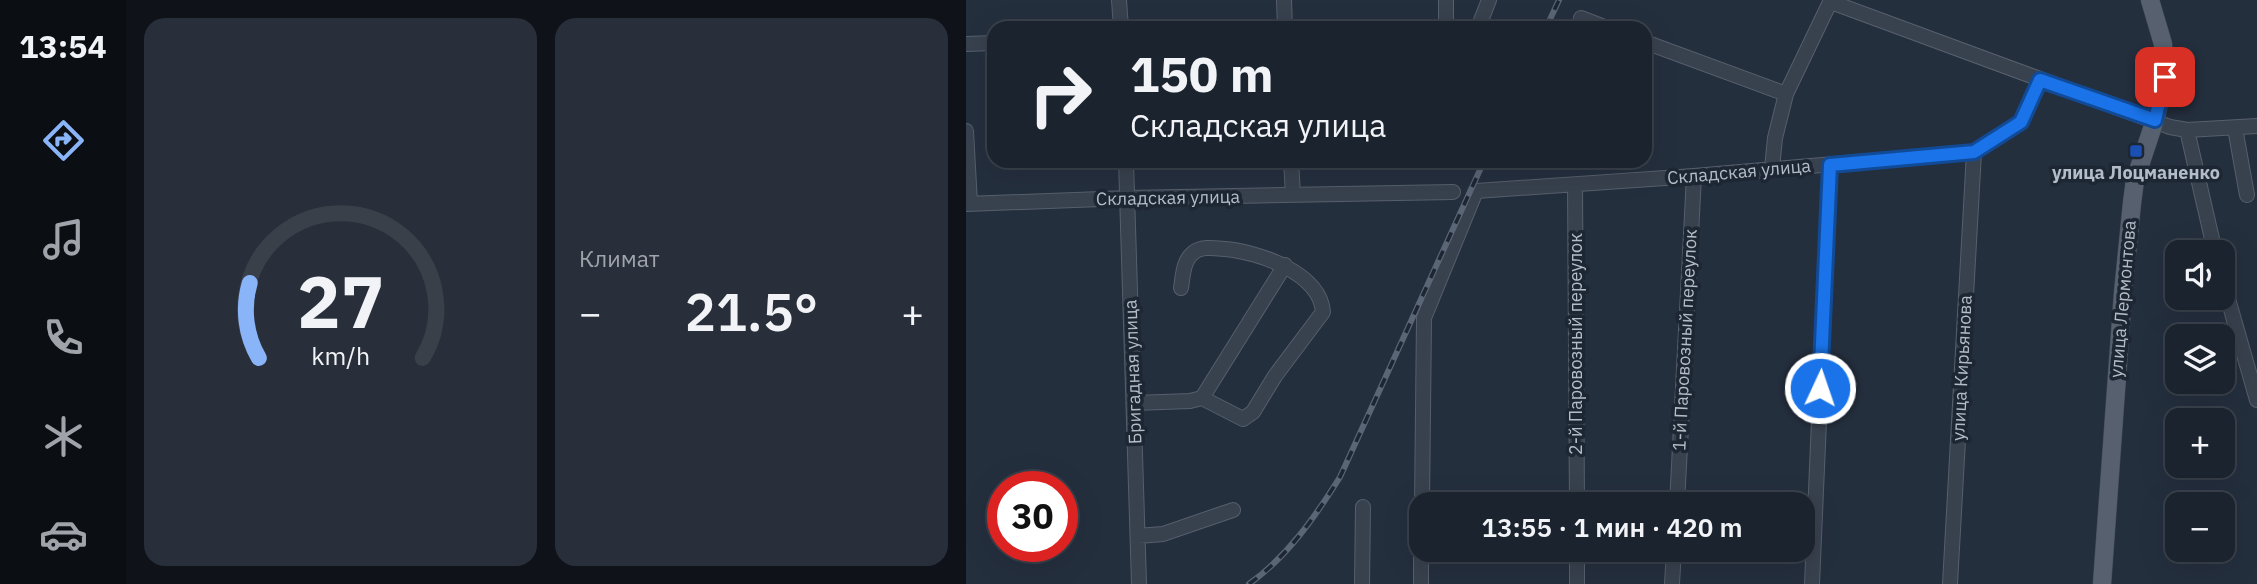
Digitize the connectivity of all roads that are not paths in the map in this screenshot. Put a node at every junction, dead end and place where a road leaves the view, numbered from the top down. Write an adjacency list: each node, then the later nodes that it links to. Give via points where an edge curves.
1 (1119, 0): 8 (street)
2 (1284, 0): 9 (street)
3 (1446, 0): 10 (street)
4 (1489, 0): 11 (street)
5 (2150, 0): 18 (main road, улица Лермонтова, via 2165,64)
6 (1831, 1): 16 (street); 17 (street)
7 (1580, 19): 12 (street)
8 (1120, 21)
9 (1285, 21)
10 (1446, 21)
11 (1481, 21)
12 (1586, 21)
13 (987, 43): 14 (street)
14 (966, 44)
15 (1652, 45): 17 (street)
16 (2040, 80): 18 (street); 23 (street, Складская улица, via 2021,122)
17 (1786, 94): 27 (street)
18 (2155, 120): 21 (street); 58 (main road, улица Лермонтова, via 2132,203)
19 (2257, 126): 20 (street)
20 (2235, 128): 21 (street); 32 (street)
21 (2186, 130): 35 (street)
22 (966, 131): 34 (street)
23 (1974, 152): 24 (street, Складская улица); 57 (street, улица Кирьянова)
24 (1830, 165): 27 (street, Складская улица); 56 (street)
25 (1126, 168): 33 (street, Бригадная улица)
26 (1291, 168): 31 (street)
27 (1772, 168): 28 (street, Складская улица)
28 (1694, 176): 29 (street, Складская улица); 44 (street, 1-й Паровозный переулок)
29 (1574, 185): 42 (street, Складская улица, via 1476,191 1424,318); 43 (street, 2-й Паровозный переулок)
30 (1454, 192): 31 (street, Складская улица)
31 (1293, 195): 33 (street, Складская улица)
32 (2247, 195)
33 (1127, 198): 34 (street, Складская улица); 41 (street, Бригадная улица)
34 (968, 204)
35 (2212, 240)
36 (1285, 265): 37 (street, via 1246,250 1209,247 1195,251 1185,262); 39 (street); 39 (street, via 1322,300 1323,313 1253,412 1243,419)
37 (1181, 288)
38 (2231, 310): 40 (street)
39 (1202, 398): 41 (street)
40 (2257, 400)
41 (1134, 403): 47 (street, Бригадная улица)
42 (1422, 492)
43 (1577, 492)
44 (1678, 492)
45 (1363, 508): 52 (street)
46 (1233, 510): 47 (street, via 1163,534)
47 (1138, 536): 51 (street, Бригадная улица)
48 (1421, 562): 53 (street)
49 (1577, 562): 54 (street)
50 (1673, 562): 55 (street)
51 (1139, 584)
52 (1363, 584)
53 (1421, 584)
54 (1577, 584)
55 (1672, 584)
56 (1812, 584)
57 (1950, 584)
58 (2102, 584)

